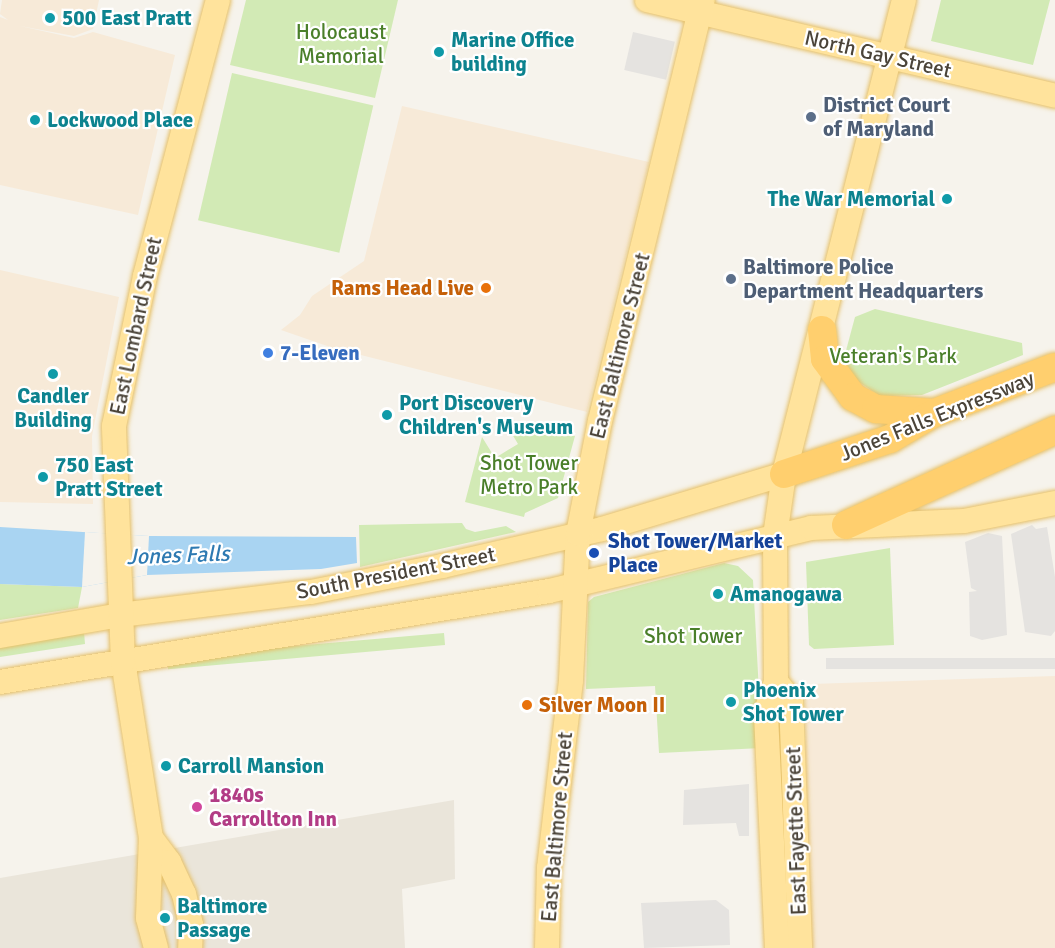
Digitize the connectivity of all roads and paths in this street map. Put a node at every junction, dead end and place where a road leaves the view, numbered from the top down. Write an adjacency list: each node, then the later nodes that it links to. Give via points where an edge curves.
1 (218, 0): 17 (main road, East Lombard Street, via 120,388 114,426)
2 (647, 0): 4 (main road, North Gay Street)
3 (904, 0): 5 (main road, East Fayette Street)
4 (702, 6): 5 (main road, North Gay Street); 14 (main road, East Baltimore Street, via 600,421)
5 (890, 58): 6 (main road, North Gay Street); 7 (main road, East Fayette Street)
6 (1055, 96)
7 (822, 330): 9 (highway, via 825,359 853,397 876,409); 11 (main road, East Fayette Street)
8 (1055, 368): 9 (highway, Jones Falls Expressway)
9 (934, 413): 11 (highway, Jones Falls Expressway, via 890,439)
10 (1055, 430): 13 (highway)
11 (784, 474): 14 (main road, South President Street); 15 (main road, East Fayette Street)
12 (1055, 503): 13 (main road, South President Street, via 964,521)
13 (846, 525): 15 (main road, South President Street)
14 (578, 534): 16 (main road, East Baltimore Street); 17 (main road, South President Street, via 341,587)
15 (775, 536): 16 (main road, South President Street); 21 (main road, East Fayette Street)
16 (575, 585): 19 (main road, South President Street); 25 (main road, East Baltimore Street, via 571,680 549,868)
17 (120, 615): 18 (main road, South President Street); 19 (main road, East Lombard Street)
18 (0, 636)
19 (123, 662): 20 (main road, South President Street); 22 (main road, East Lombard Street)
20 (0, 682)
21 (776, 682): 26 (main road, East Fayette Street, via 766,711); 27 (main road, East Fayette Street, via 791,700)
22 (151, 838): 23 (main road, East Lombard Street, via 148,918); 24 (main road, East Lombard Street, via 169,862 184,894 191,925)
23 (156, 948)
24 (190, 948)
25 (547, 948)
26 (777, 948)
27 (800, 948)

